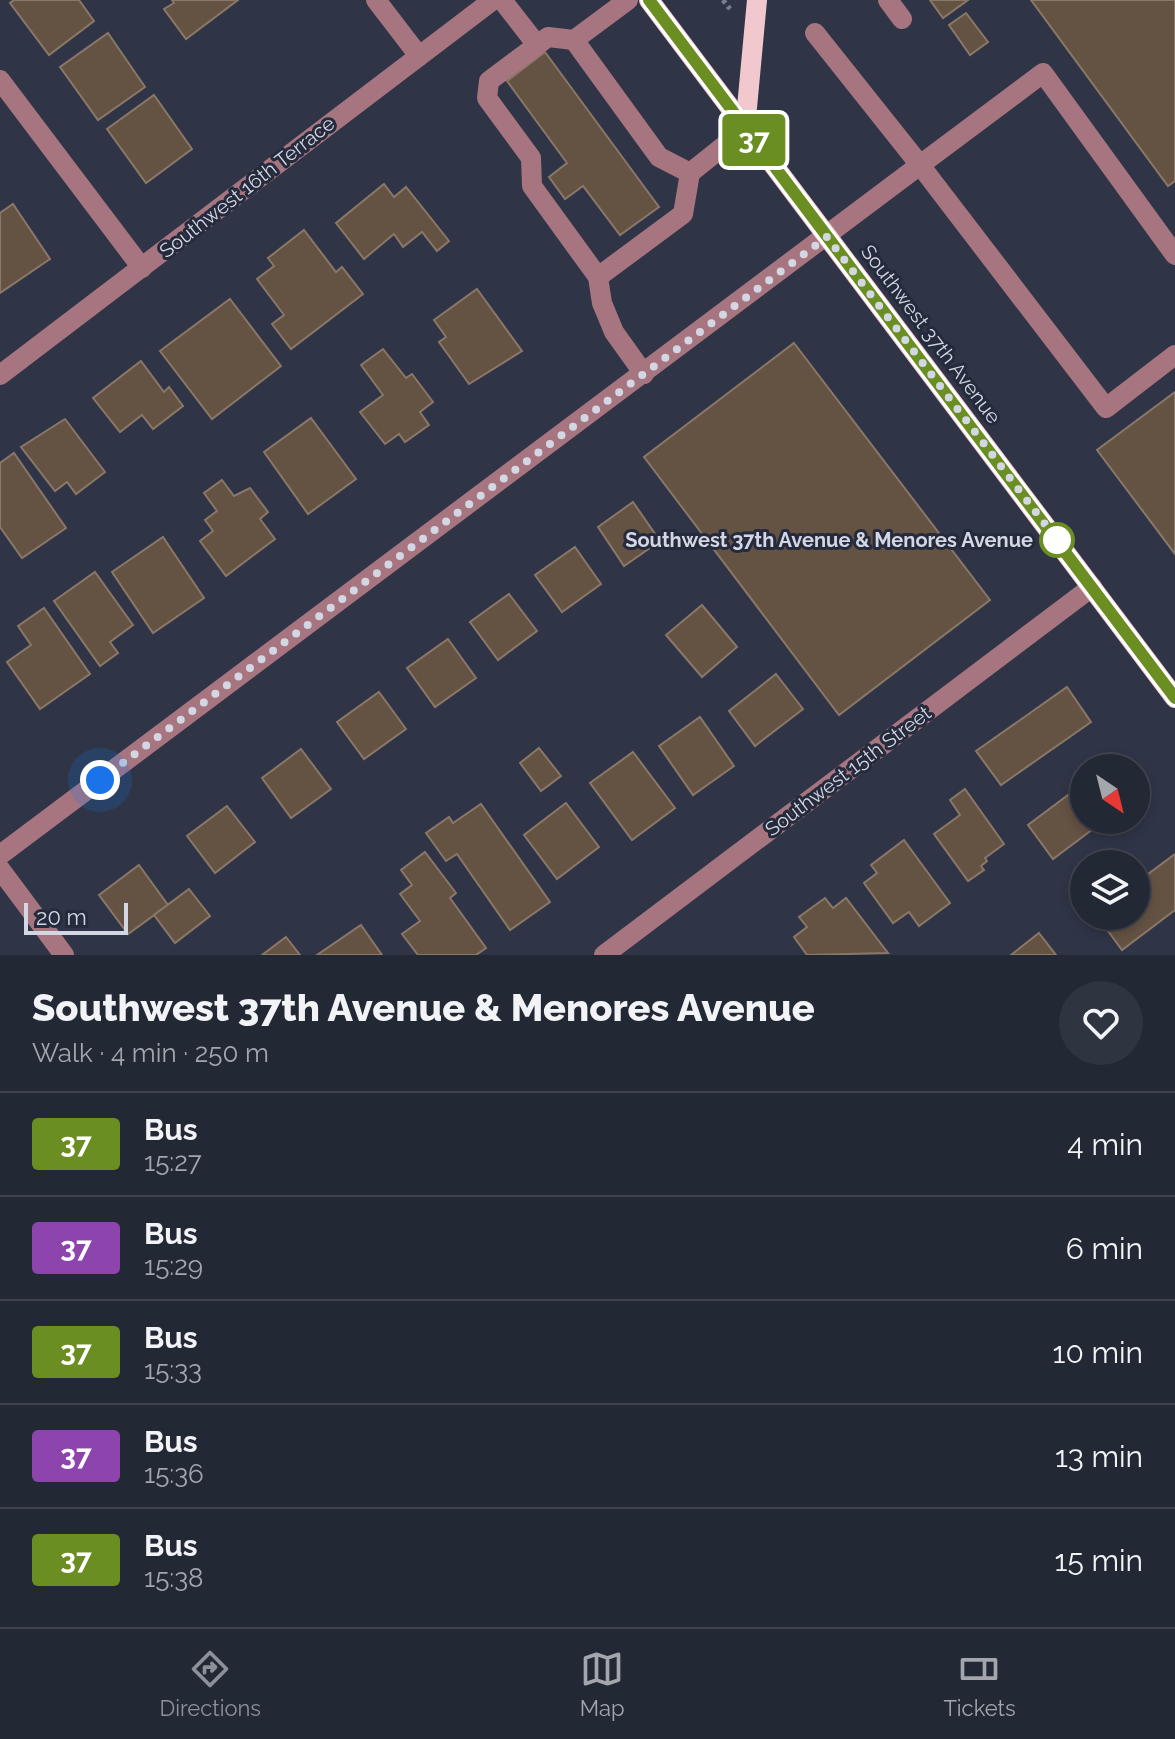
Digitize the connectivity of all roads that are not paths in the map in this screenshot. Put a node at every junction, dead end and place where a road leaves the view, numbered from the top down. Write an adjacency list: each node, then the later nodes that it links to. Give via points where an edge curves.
1 (376, 0): 12 (street)
2 (493, 0): 12 (street, Southwest 16th Terrace)
3 (502, 0): 11 (street)
4 (628, 0): 10 (street)
5 (649, 0): 14 (main road, Southwest 37th Avenue)
6 (757, 0): 14 (main road)
7 (888, 0): 8 (street)
8 (902, 19)
9 (815, 33): 15 (street)
10 (574, 40): 11 (street, via 548,37); 16 (street, via 659,157)
11 (537, 45): 20 (street, via 489,81 487,98 531,158 532,186)
12 (419, 56): 19 (street, Southwest 16th Terrace)
13 (0, 80): 19 (street)
14 (745, 129): 16 (street); 17 (main road, Southwest 37th Avenue)
15 (920, 165): 17 (street); 18 (street, via 1043,73); 21 (street, via 1106,408)
16 (690, 173): 20 (street, via 683,214)
17 (827, 237): 22 (street); 24 (main road, Southwest 37th Avenue)
18 (1175, 255)
19 (142, 268): 23 (street, Southwest 16th Terrace)
20 (598, 277): 22 (street, via 614,332)
21 (1175, 355)
22 (644, 374): 26 (street)
23 (0, 375)
24 (1092, 587): 25 (main road, Southwest 37th Avenue); 29 (street, Southwest 15th Street)
25 (1175, 698)
26 (0, 855)
27 (0, 869): 28 (street)
28 (64, 955)
29 (604, 955)

